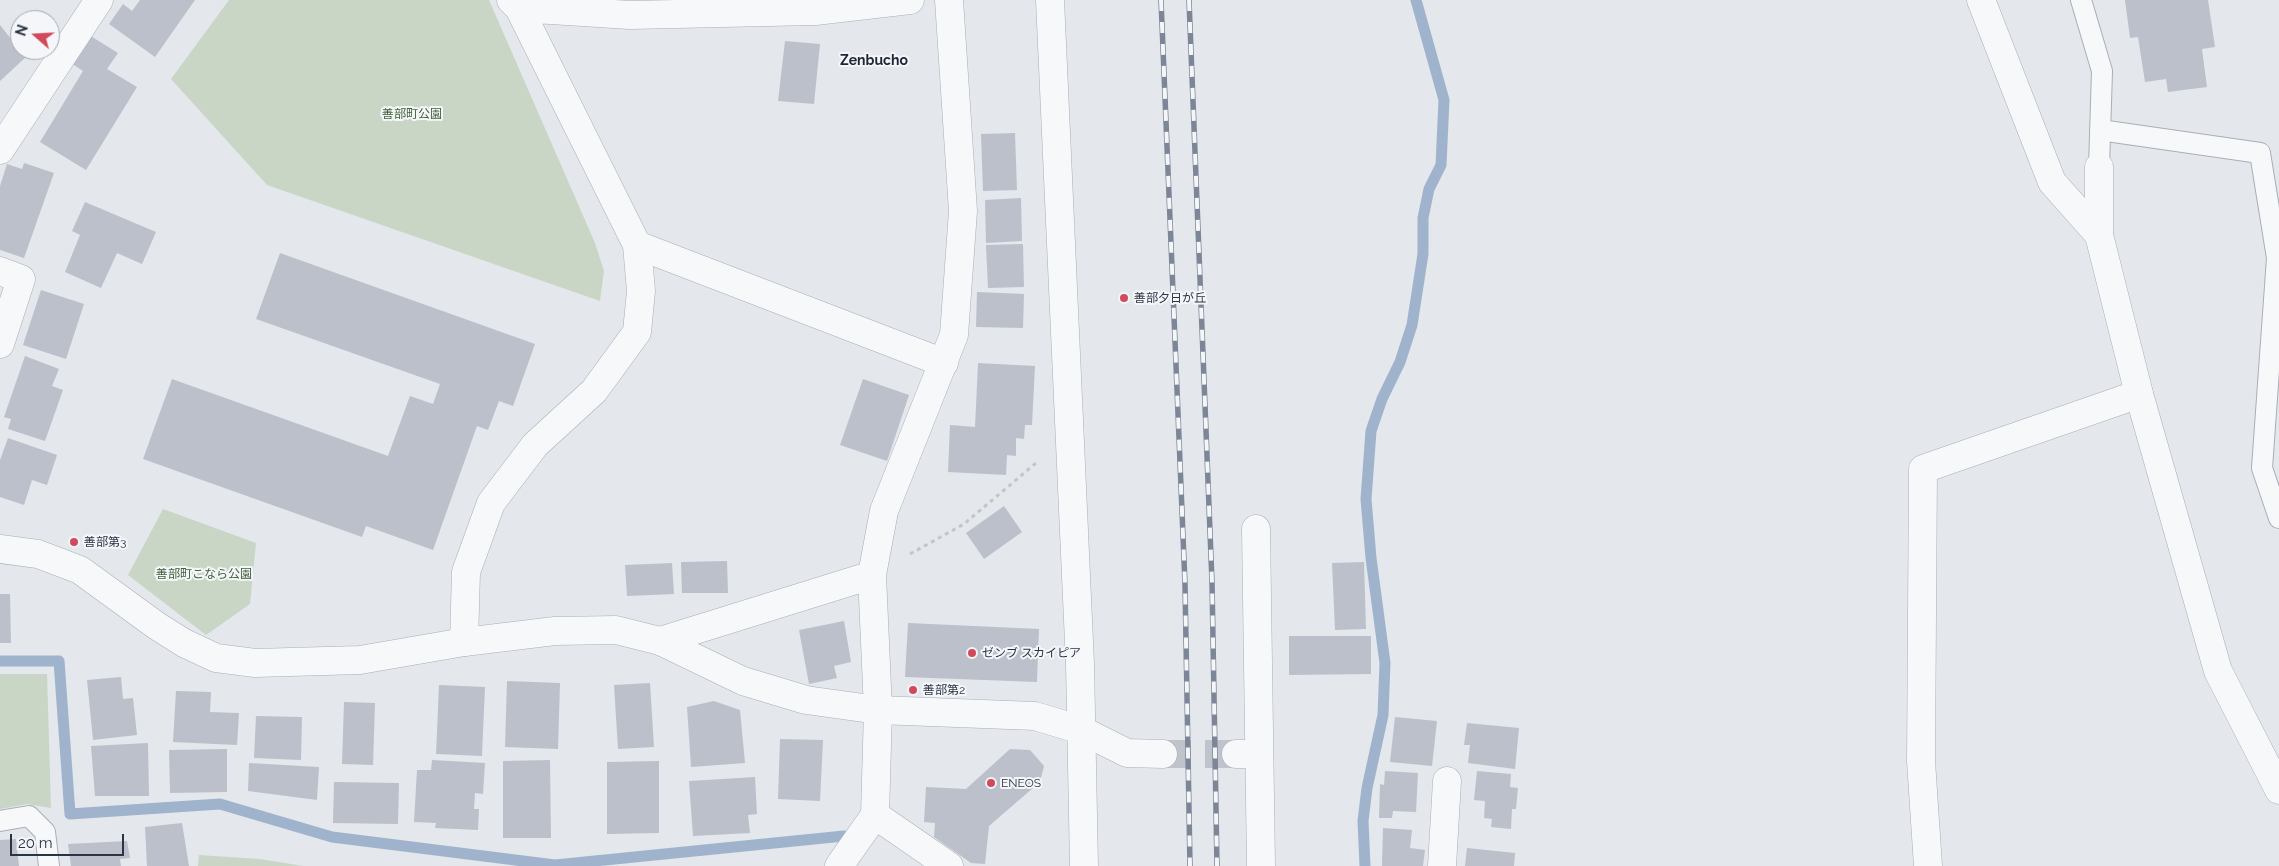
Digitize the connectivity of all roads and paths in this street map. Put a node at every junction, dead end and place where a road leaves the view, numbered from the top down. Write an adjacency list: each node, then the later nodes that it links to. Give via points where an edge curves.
1 (99, 0): 9 (street)
2 (910, 0): 7 (street, via 816,11 630,15)
3 (949, 0): 15 (street, via 963,211 954,335)
4 (1050, 0): 17 (street)
5 (1981, 0): 11 (street, via 2052,182)
6 (2081, 0): 8 (lane, via 2102,72)
7 (515, 4): 12 (street)
8 (2100, 130): 10 (lane); 18 (lane, via 2260,153 2277,258 2262,468)
9 (0, 150)
10 (2099, 167): 11 (street)
11 (2100, 235): 16 (street)
12 (638, 245): 15 (street); 23 (street, via 641,291 637,332 594,391 535,445 492,503 466,572)
13 (0, 271): 14 (street, via 21,279)
14 (0, 344)
15 (944, 363): 21 (street, via 884,511)
16 (2139, 394): 28 (street, via 2218,671); 37 (street, via 1923,469 1921,761)
17 (1070, 436): 21 (path, via 964,524); 25 (street)
18 (2279, 518)
19 (1256, 529): 35 (street, via 1247,754)
20 (0, 549): 23 (street, via 38,554 80,570 157,626 216,658 255,663 360,660)
21 (872, 575): 22 (street); 24 (street)
22 (660, 641): 23 (street, via 616,630 555,631); 24 (street, via 743,680 806,700)
23 (464, 642)
24 (878, 710): 25 (street, via 1034,716); 29 (street)
25 (1081, 730): 26 (street, via 1127,753); 34 (street)
26 (1163, 754)
27 (1447, 781): 36 (street)
28 (2279, 790)
29 (875, 815): 32 (street); 33 (street)
30 (0, 821): 31 (lane, via 29,816 44,832)
31 (49, 866)
32 (838, 866)
33 (949, 866)
34 (1084, 866)
35 (1261, 866)
36 (1442, 866)
37 (1928, 866)

